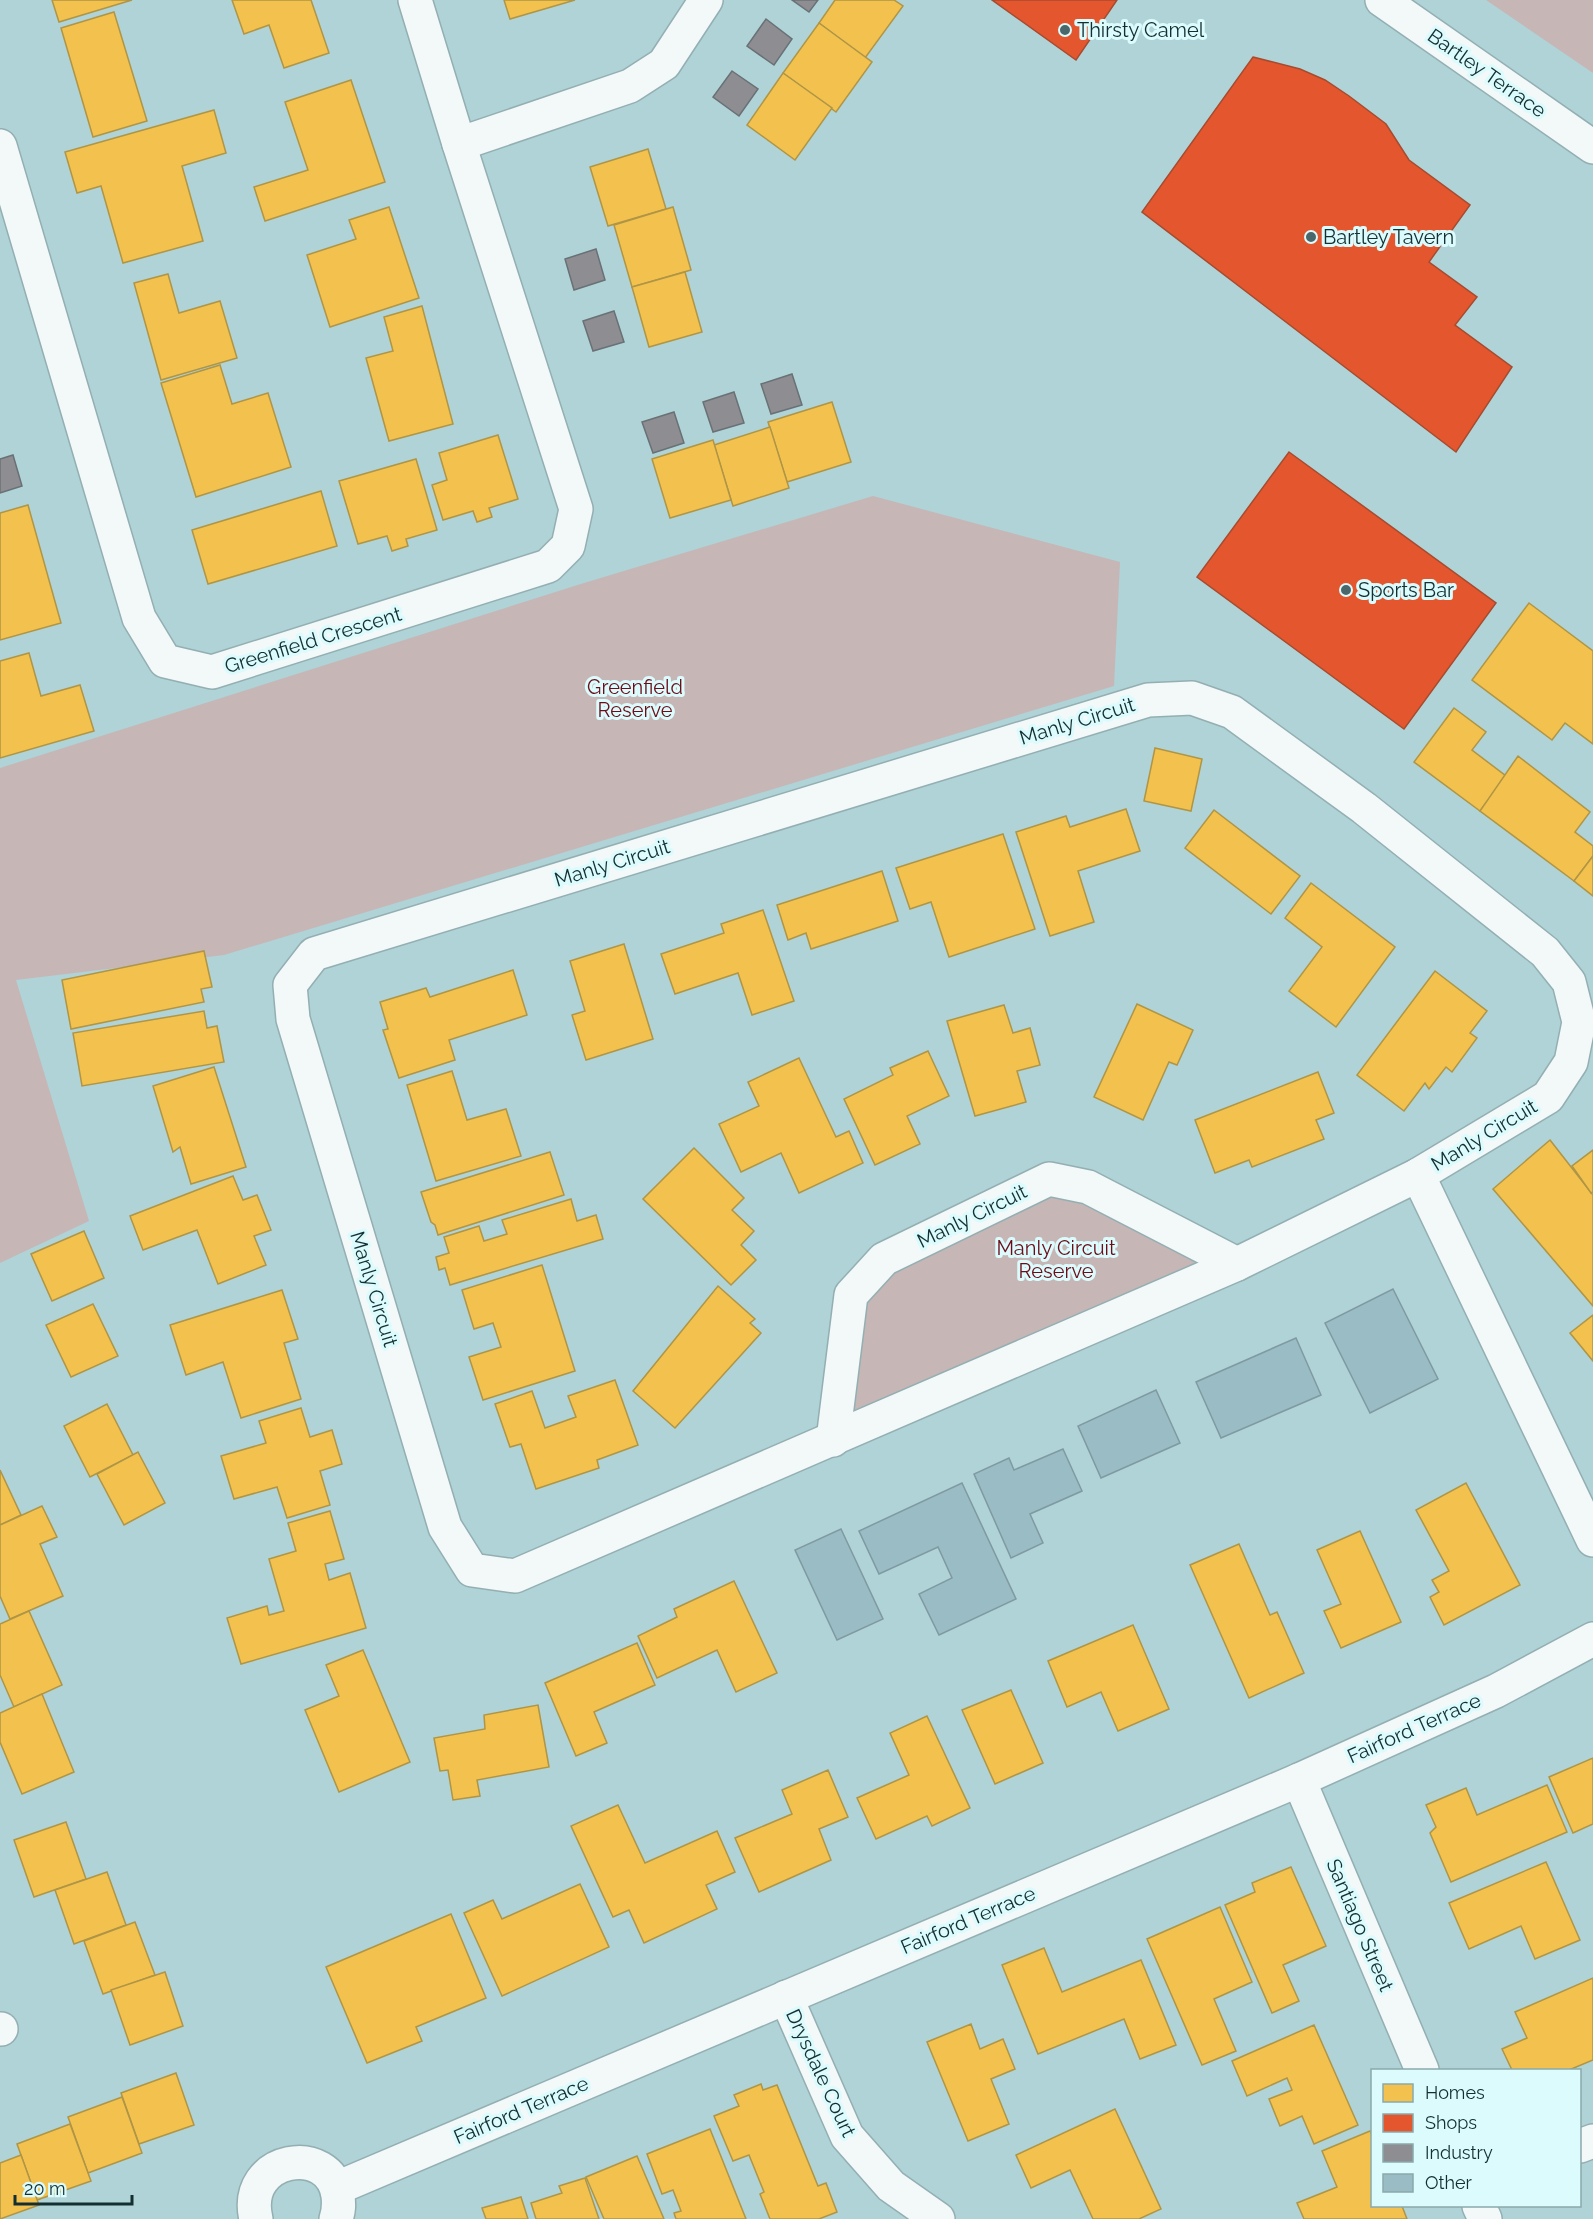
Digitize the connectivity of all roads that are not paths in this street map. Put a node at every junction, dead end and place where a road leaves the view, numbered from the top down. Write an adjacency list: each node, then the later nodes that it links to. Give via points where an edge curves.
1 (416, 0): 4 (street, Greenfield Crescent)
2 (706, 0): 4 (street, via 664,64 630,86)
3 (1382, 0): 6 (street, Bartley Terrace)
4 (459, 144): 5 (street, Greenfield Crescent, via 576,509 568,546 548,566 212,672 165,661 139,618)
5 (0, 146)
6 (1593, 147)
7 (1418, 1175): 8 (street, Manly Circuit); 9 (street, Manly Circuit, via 1548,1097 1571,1062 1579,1022 1569,982 1545,952 1364,808 1232,712 1192,698 1148,700 314,954 290,985 293,1019 445,1527 472,1570 515,1576); 10 (street, Manly Circuit)
8 (1237, 1264): 9 (street, Manly Circuit); 9 (street, Manly Circuit, via 1088,1187 1049,1179 884,1259 851,1295)
9 (834, 1440)
10 (1593, 1540)
11 (1593, 1639): 12 (street, Fairford Terrace, via 1496,1691)
12 (1299, 1780): 13 (street, Fairford Terrace); 14 (street, Santiago Street)
13 (786, 1997): 15 (street, Fairford Terrace); 17 (street, Drysdale Court, via 847,2136 891,2186)
14 (1422, 2069)
15 (337, 2204): 16 (street, via 326,2173 309,2163 280,2165 267,2174 257,2189)
16 (255, 2219)
17 (938, 2219)

